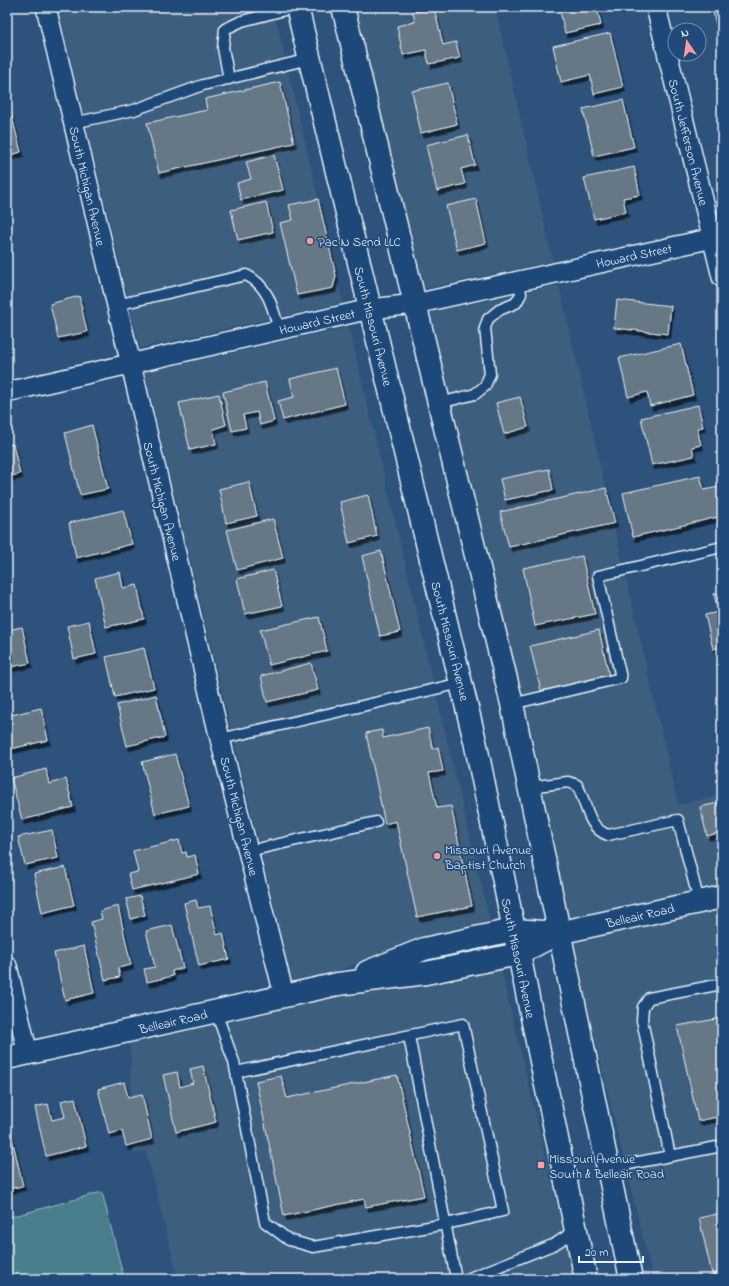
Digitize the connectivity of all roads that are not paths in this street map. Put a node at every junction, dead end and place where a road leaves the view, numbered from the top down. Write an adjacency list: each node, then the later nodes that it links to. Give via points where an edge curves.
1 (46, 7): 7 (street, South Michigan Avenue)
2 (297, 7): 5 (main road, South Missouri Avenue); 6 (lane, via 242,21 225,29 223,48)
3 (343, 7): 12 (main road)
4 (656, 7): 8 (street, South Jefferson Avenue)
5 (310, 59): 6 (lane); 13 (main road, South Missouri Avenue)
6 (228, 78): 7 (lane, via 134,110)
7 (73, 123): 11 (street, South Michigan Avenue)
8 (717, 237): 9 (street, South Jefferson Avenue); 10 (street, Howard Street)
9 (722, 277)
10 (519, 281): 12 (street, Howard Street); 17 (lane, via 521,294 516,303 488,318 485,328 490,374 485,386 475,394)
11 (116, 304): 14 (lane, via 246,275 255,279 262,287); 15 (street, South Michigan Avenue)
12 (415, 304): 13 (street, Howard Street); 17 (main road)
13 (370, 309): 14 (street, Howard Street); 19 (main road, South Missouri Avenue)
14 (279, 330): 15 (street, Howard Street)
15 (130, 363): 16 (street, Howard Street); 21 (street, South Michigan Avenue)
16 (7, 392)
17 (440, 403): 20 (main road)
18 (722, 547): 20 (lane, via 598,576 621,678)
19 (461, 683): 21 (lane); 27 (main road, South Missouri Avenue, via 477,748)
20 (512, 704): 22 (main road)
21 (220, 739): 24 (street, South Michigan Avenue)
22 (529, 787): 26 (lane, via 568,782 577,785 592,823 599,832 608,835 678,820); 28 (main road)
23 (376, 822): 24 (lane)
24 (249, 851): 33 (street, South Michigan Avenue)
25 (722, 897): 26 (main road, Belleair Road)
26 (699, 902): 28 (main road, Belleair Road)
27 (513, 930): 28 (main road, Belleair Road); 29 (main road, South Missouri Avenue); 31 (main road, Belleair Road, via 424,949)
28 (558, 933): 29 (main road, Belleair Road); 41 (main road)
29 (518, 954): 31 (main road, Belleair Road, via 426,973); 43 (main road, South Missouri Avenue)
30 (7, 966): 36 (street)
31 (338, 984): 33 (main road, Belleair Road)
32 (722, 984): 40 (lane, via 649,998 643,1007 642,1020)
33 (284, 995): 34 (main road, Belleair Road)
34 (216, 1012): 36 (main road, Belleair Road); 38 (lane)
35 (409, 1036): 38 (lane); 42 (lane); 42 (lane, via 463,1024 503,1211)
36 (28, 1054): 37 (main road, Belleair Road)
37 (7, 1058)
38 (236, 1072): 42 (lane, via 265,1222 289,1240 314,1247)
39 (722, 1146): 40 (lane)
40 (670, 1156): 41 (lane)
41 (608, 1168): 47 (main road)
42 (446, 1224): 44 (lane)
43 (576, 1230): 45 (lane, via 555,1244); 46 (main road, South Missouri Avenue)
44 (456, 1279)
45 (467, 1279)
46 (586, 1279)
47 (631, 1279)

